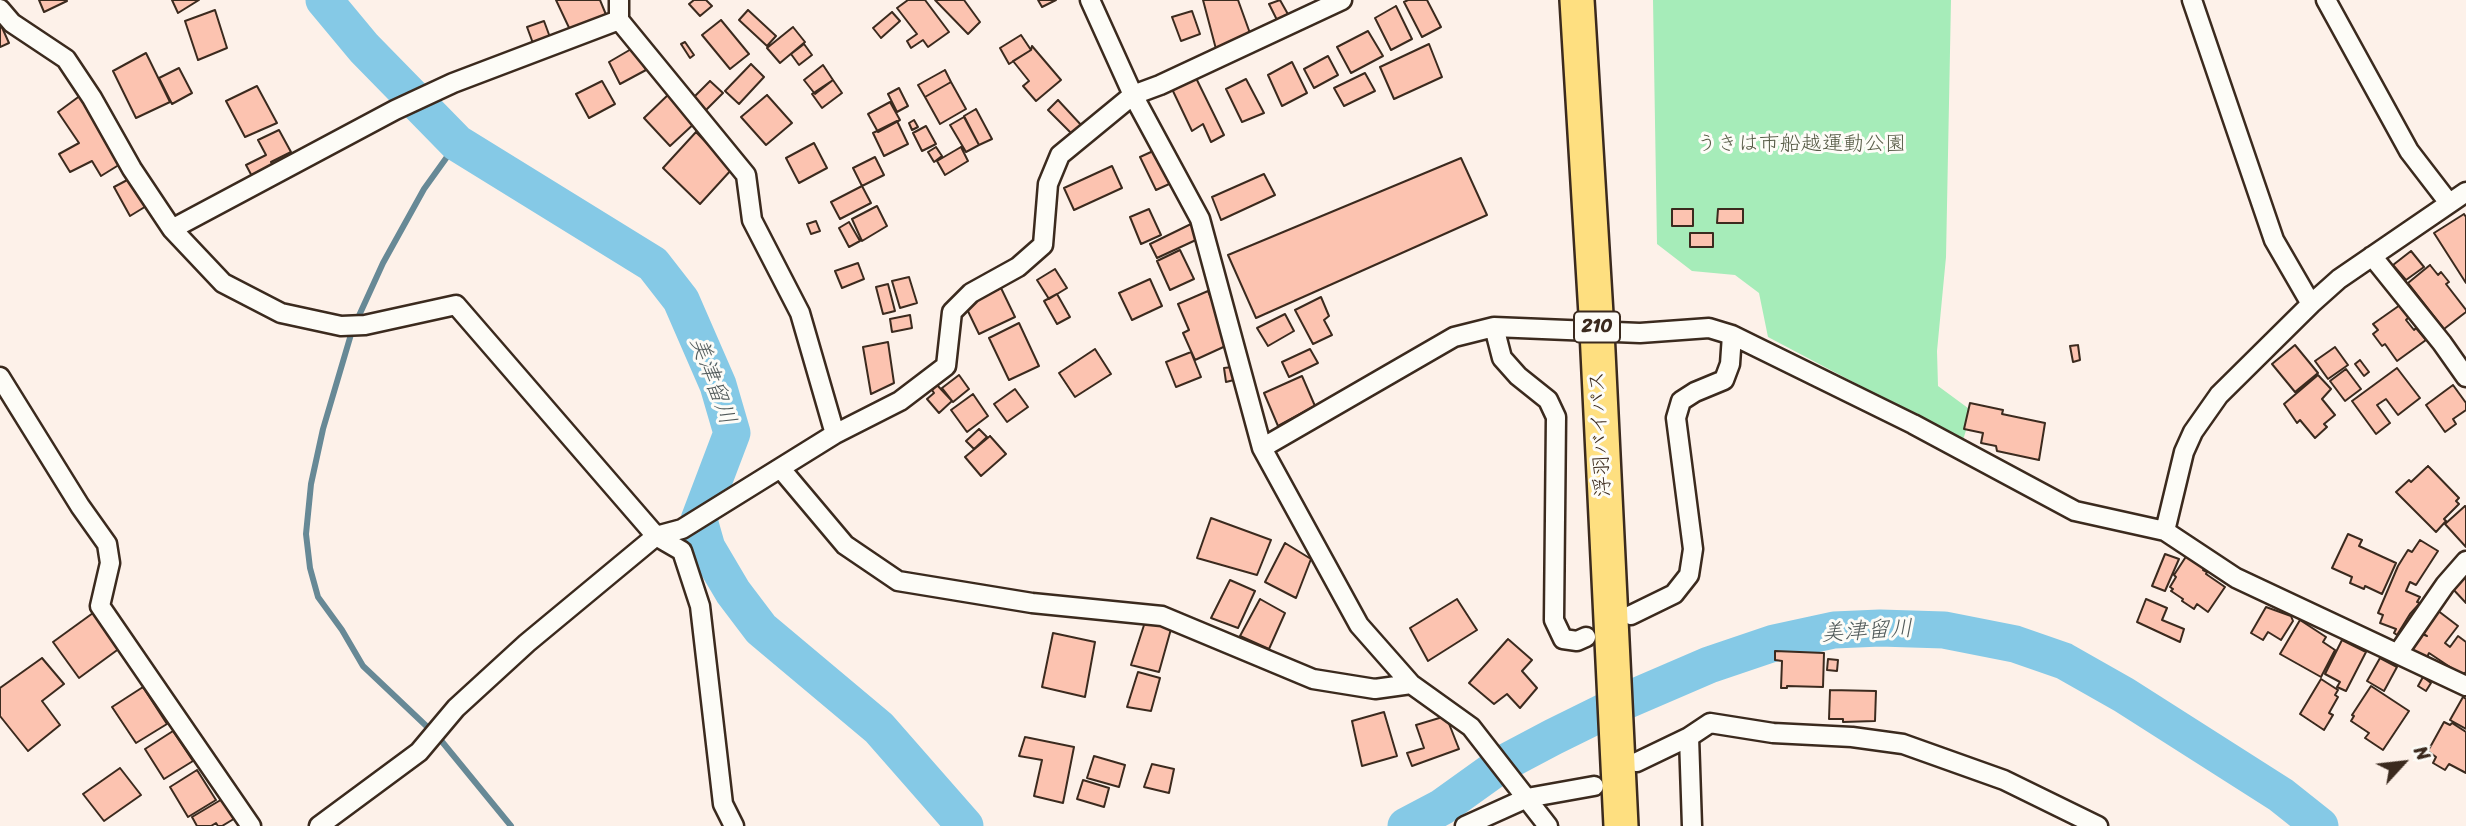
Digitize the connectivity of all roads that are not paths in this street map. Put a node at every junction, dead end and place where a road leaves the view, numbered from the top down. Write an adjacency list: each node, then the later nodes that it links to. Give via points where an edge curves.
1 (619, 0): 8 (street)
2 (1090, 0): 9 (street)
3 (1342, 0): 9 (street)
4 (1577, 0): 16 (highway, 浮羽バイパス / 210)
5 (2192, 0): 14 (street, via 2274,240)
6 (2326, 0): 11 (street, via 2409,151)
7 (0, 9): 12 (street, via 12,23 66,59)
8 (619, 20): 12 (street, via 395,110); 20 (street, via 746,175 751,220 800,313)
9 (1133, 95): 20 (street, via 1060,155 1048,184 1043,245 1018,267 971,293 952,312 946,366 900,401); 21 (street, via 1200,219)
10 (2466, 192): 11 (street)
11 (2449, 203): 13 (street)
12 (172, 229): 24 (street, via 223,284 281,313 356,325 456,305)
13 (2372, 256): 14 (street); 19 (street)
14 (2311, 304): 23 (street, via 2219,395 2193,432)
15 (1494, 327): 16 (street); 21 (street, via 1454,337); 27 (street, via 1502,358 1548,400 1556,417 1554,620 1563,639)
16 (1597, 331): 17 (street, via 1709,328); 27 (highway, 浮羽バイパス / 210)
17 (1732, 335): 23 (street, via 2075,511); 26 (street, via 1724,380 1681,401 1676,418 1693,549 1689,575 1674,594)
18 (0, 377): 35 (street, via 107,544 110,562 100,606)
19 (2466, 377)
20 (835, 434): 22 (street)
21 (1262, 448): 29 (street, via 1359,625)
22 (781, 469): 24 (street, via 682,529); 29 (street, via 845,545 898,580 1032,603 1162,616 1313,678 1376,690)
23 (2165, 531): 28 (street, via 2236,578)
24 (656, 536): 36 (street, via 527,643 456,708 419,752); 37 (street, via 682,551 700,606 723,804)
25 (2466, 561): 28 (street)
26 (1631, 615)
27 (1598, 645): 32 (highway, 浮羽バイパス / 210)
28 (2398, 653): 30 (street)
29 (1411, 684): 34 (street, via 1471,727)
30 (2466, 685)
31 (1689, 737): 32 (street); 41 (street); 42 (street, via 1710,723 1903,744 2004,780)
32 (1627, 751): 40 (highway, 浮羽バイパス / 210)
33 (1594, 786): 34 (street)
34 (1527, 798): 38 (street); 39 (street)
35 (251, 826)
36 (319, 826)
37 (734, 826)
38 (1465, 826)
39 (1548, 826)
40 (1621, 826)
41 (1692, 826)
42 (2098, 826)

